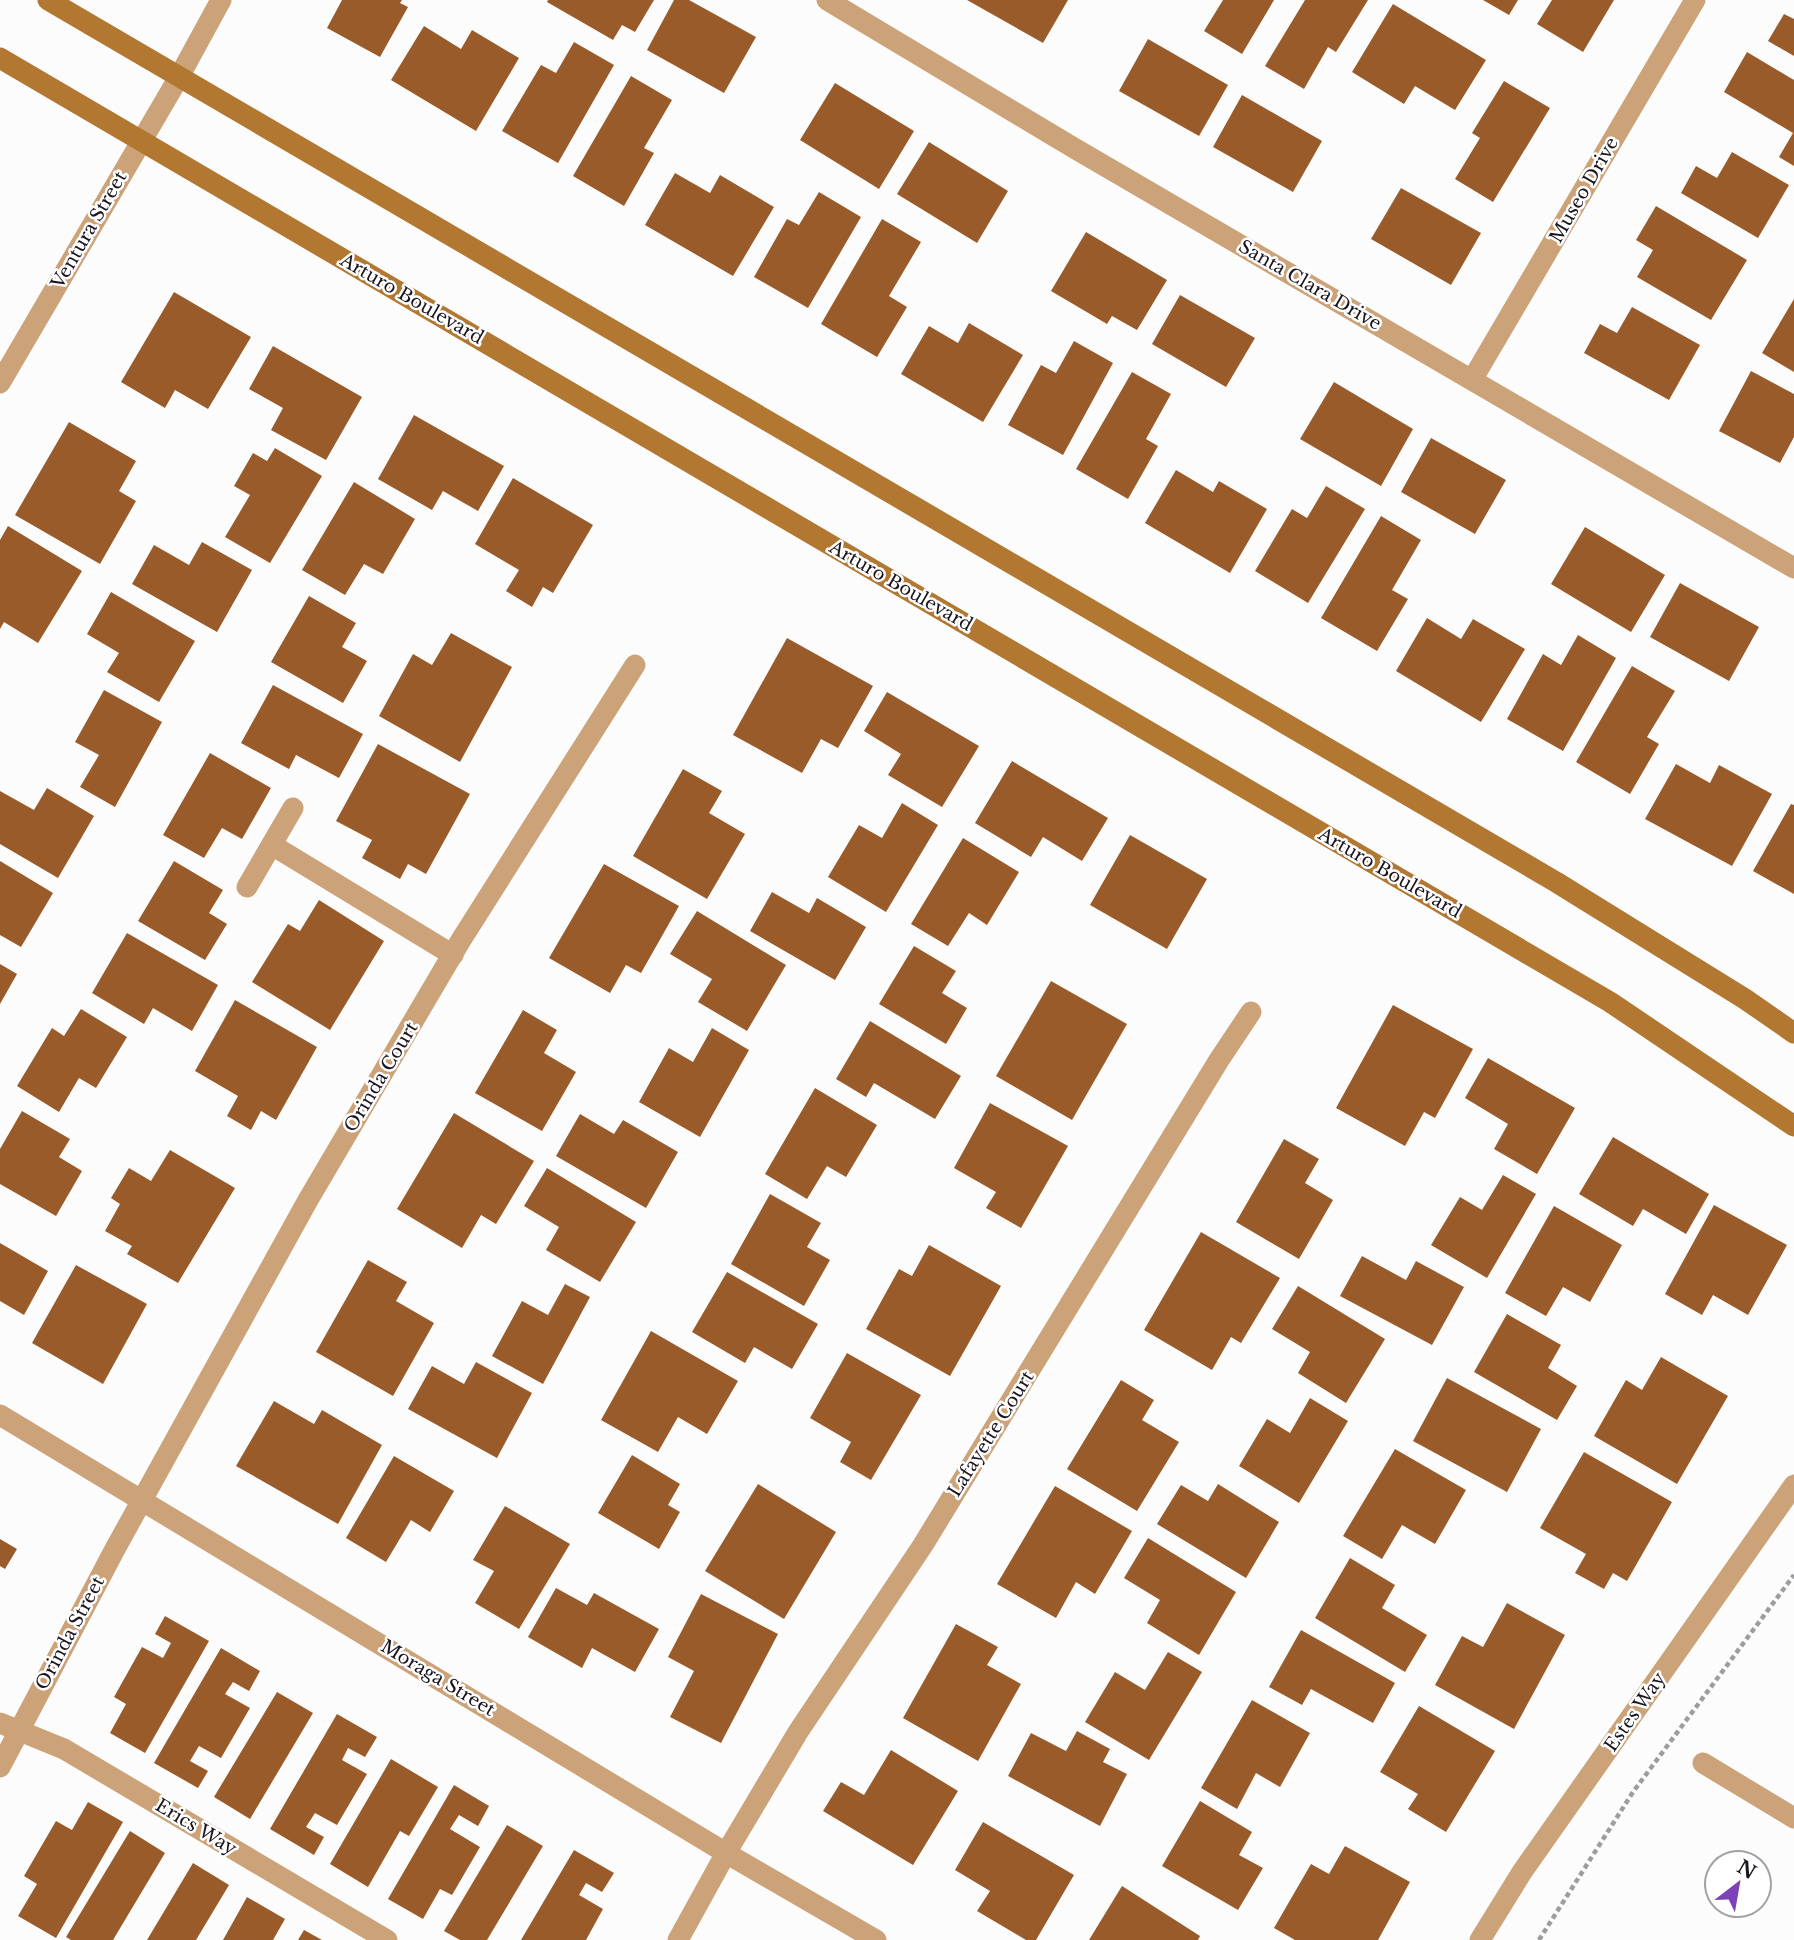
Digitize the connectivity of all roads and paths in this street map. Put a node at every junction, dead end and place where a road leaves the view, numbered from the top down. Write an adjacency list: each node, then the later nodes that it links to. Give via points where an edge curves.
1 (48, 0): 6 (street)
2 (221, 0): 6 (street, Ventura Street)
3 (827, 0): 8 (street, Santa Clara Drive)
4 (1695, 0): 8 (street, Museo Drive)
5 (0, 58): 7 (street, Arturo Boulevard)
6 (179, 77): 7 (street, Ventura Street); 17 (street, via 1556,882)
7 (141, 139): 9 (street, Ventura Street); 18 (street, Arturo Boulevard, via 1610,1002)
8 (1472, 380): 10 (street, Santa Clara Drive)
9 (0, 383)
10 (1794, 568)
11 (635, 665): 15 (street, Orinda Court)
12 (293, 808): 13 (street)
13 (272, 845): 14 (street); 15 (street)
14 (247, 887)
15 (453, 955): 21 (street, Orinda Court, via 308,1200)
16 (1251, 1012): 27 (street, Lafayette Court, via 923,1545 798,1732)
17 (1794, 1033)
18 (1794, 1126)
19 (0, 1415): 21 (street, Moraga Street)
20 (1794, 1485): 31 (street, Estes Way, via 1522,1872)
21 (143, 1499): 23 (street, Orinda Street); 27 (street, Moraga Street)
22 (1794, 1575): 32 (path, via 1633,1792)
23 (9, 1726): 25 (street, Orinda Street); 28 (street, Erics Way, via 64,1749)
24 (1703, 1763): 26 (street)
25 (0, 1767)
26 (1794, 1818)
27 (726, 1853): 29 (street, Lafayette Court); 30 (street, Moraga Street)
28 (387, 1940)
29 (678, 1940)
30 (876, 1940)
31 (1480, 1940)
32 (1539, 1940)

